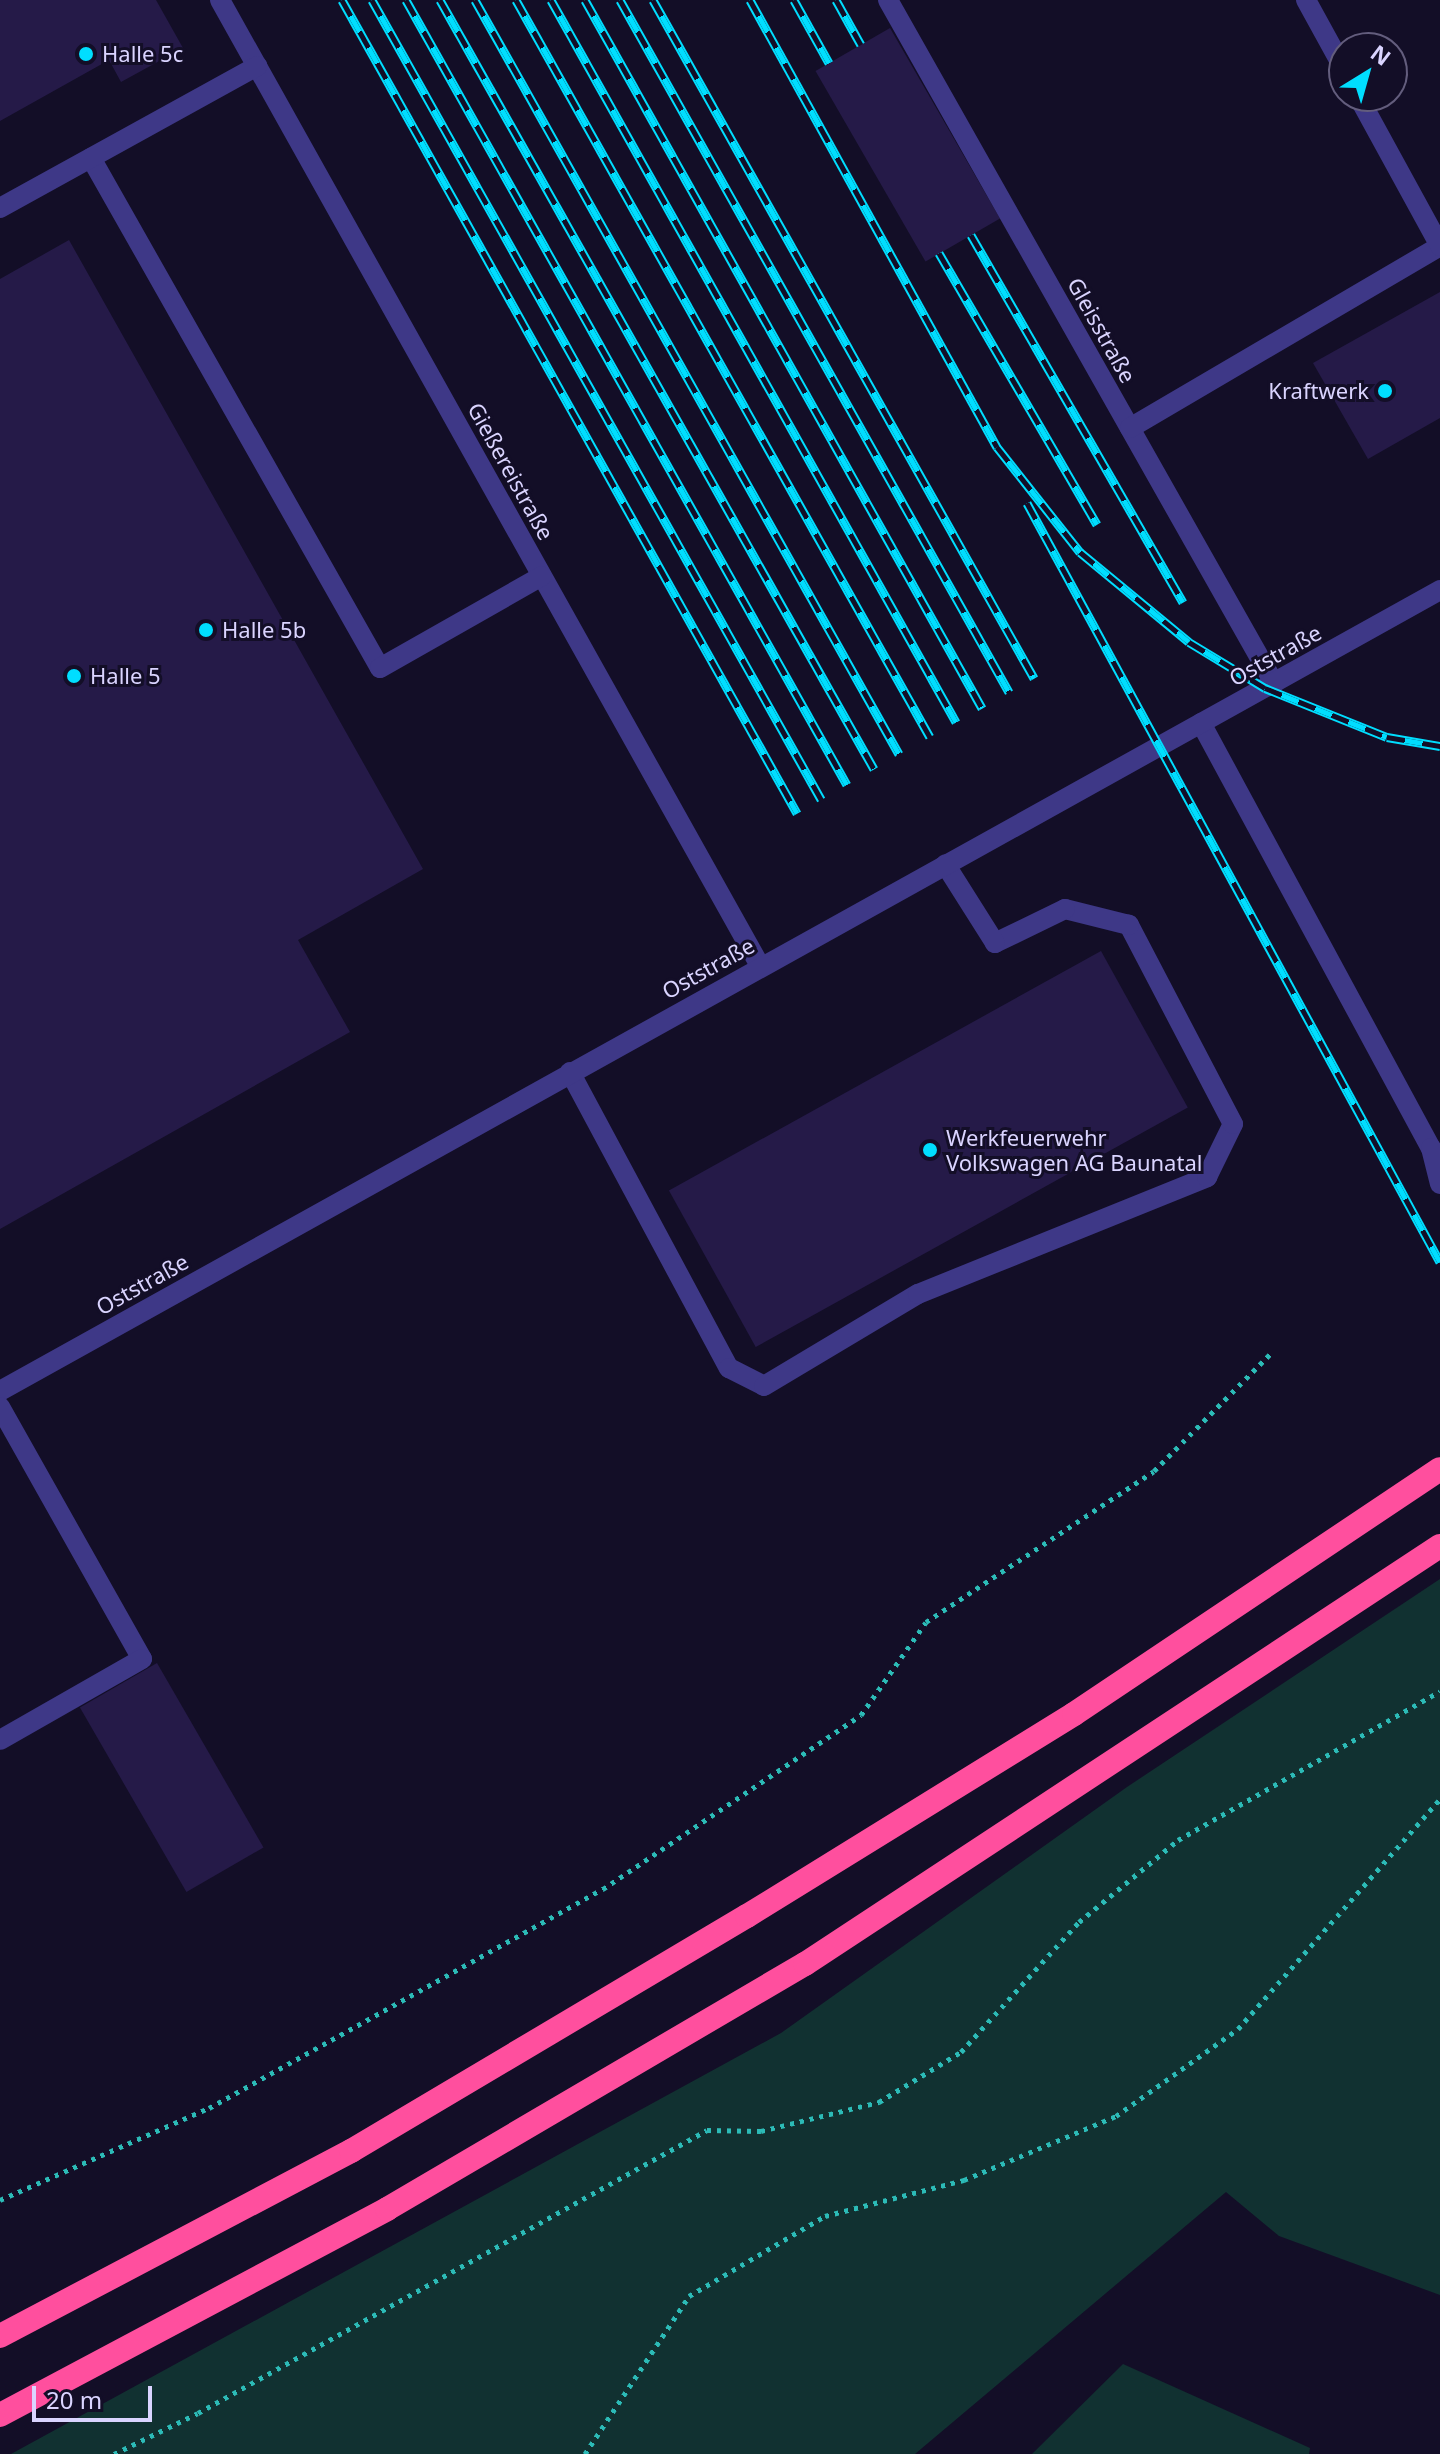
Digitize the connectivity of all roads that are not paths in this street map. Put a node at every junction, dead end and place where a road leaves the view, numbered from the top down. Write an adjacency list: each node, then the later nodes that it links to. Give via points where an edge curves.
1 (220, 0): 5 (street, Gießereistraße)
2 (888, 0): 9 (street, Gleisstraße)
3 (1306, 0): 4 (street)
4 (1328, 40)
5 (257, 66): 7 (street); 10 (street, Gießereistraße)
6 (1367, 112): 9 (street, via 1440,246)
7 (91, 158): 8 (street); 10 (street, via 380,668)
8 (0, 208)
9 (1130, 428): 12 (street, Gleisstraße)
10 (542, 576): 15 (street, Gießereistraße)
11 (1440, 590): 12 (street, Oststraße)
12 (1274, 683): 13 (street, Oststraße)
13 (1201, 723): 14 (street, Oststraße); 17 (street, via 1431,1148)
14 (945, 864): 15 (street, Oststraße); 16 (street, via 995,943 1065,909 1129,925 1233,1124 1207,1177 918,1294 764,1386 729,1368)
15 (760, 966): 16 (street, Oststraße)
16 (570, 1072): 18 (street, Oststraße)
17 (1440, 1184)
18 (0, 1391)
19 (0, 1407): 22 (street, via 142,1659)
20 (1438, 1470): 23 (highway, via 1074,1714 747,1916 351,2151)
21 (1440, 1546): 24 (highway, via 805,1964 387,2209)
22 (0, 1740)
23 (0, 2336)
24 (0, 2415)

